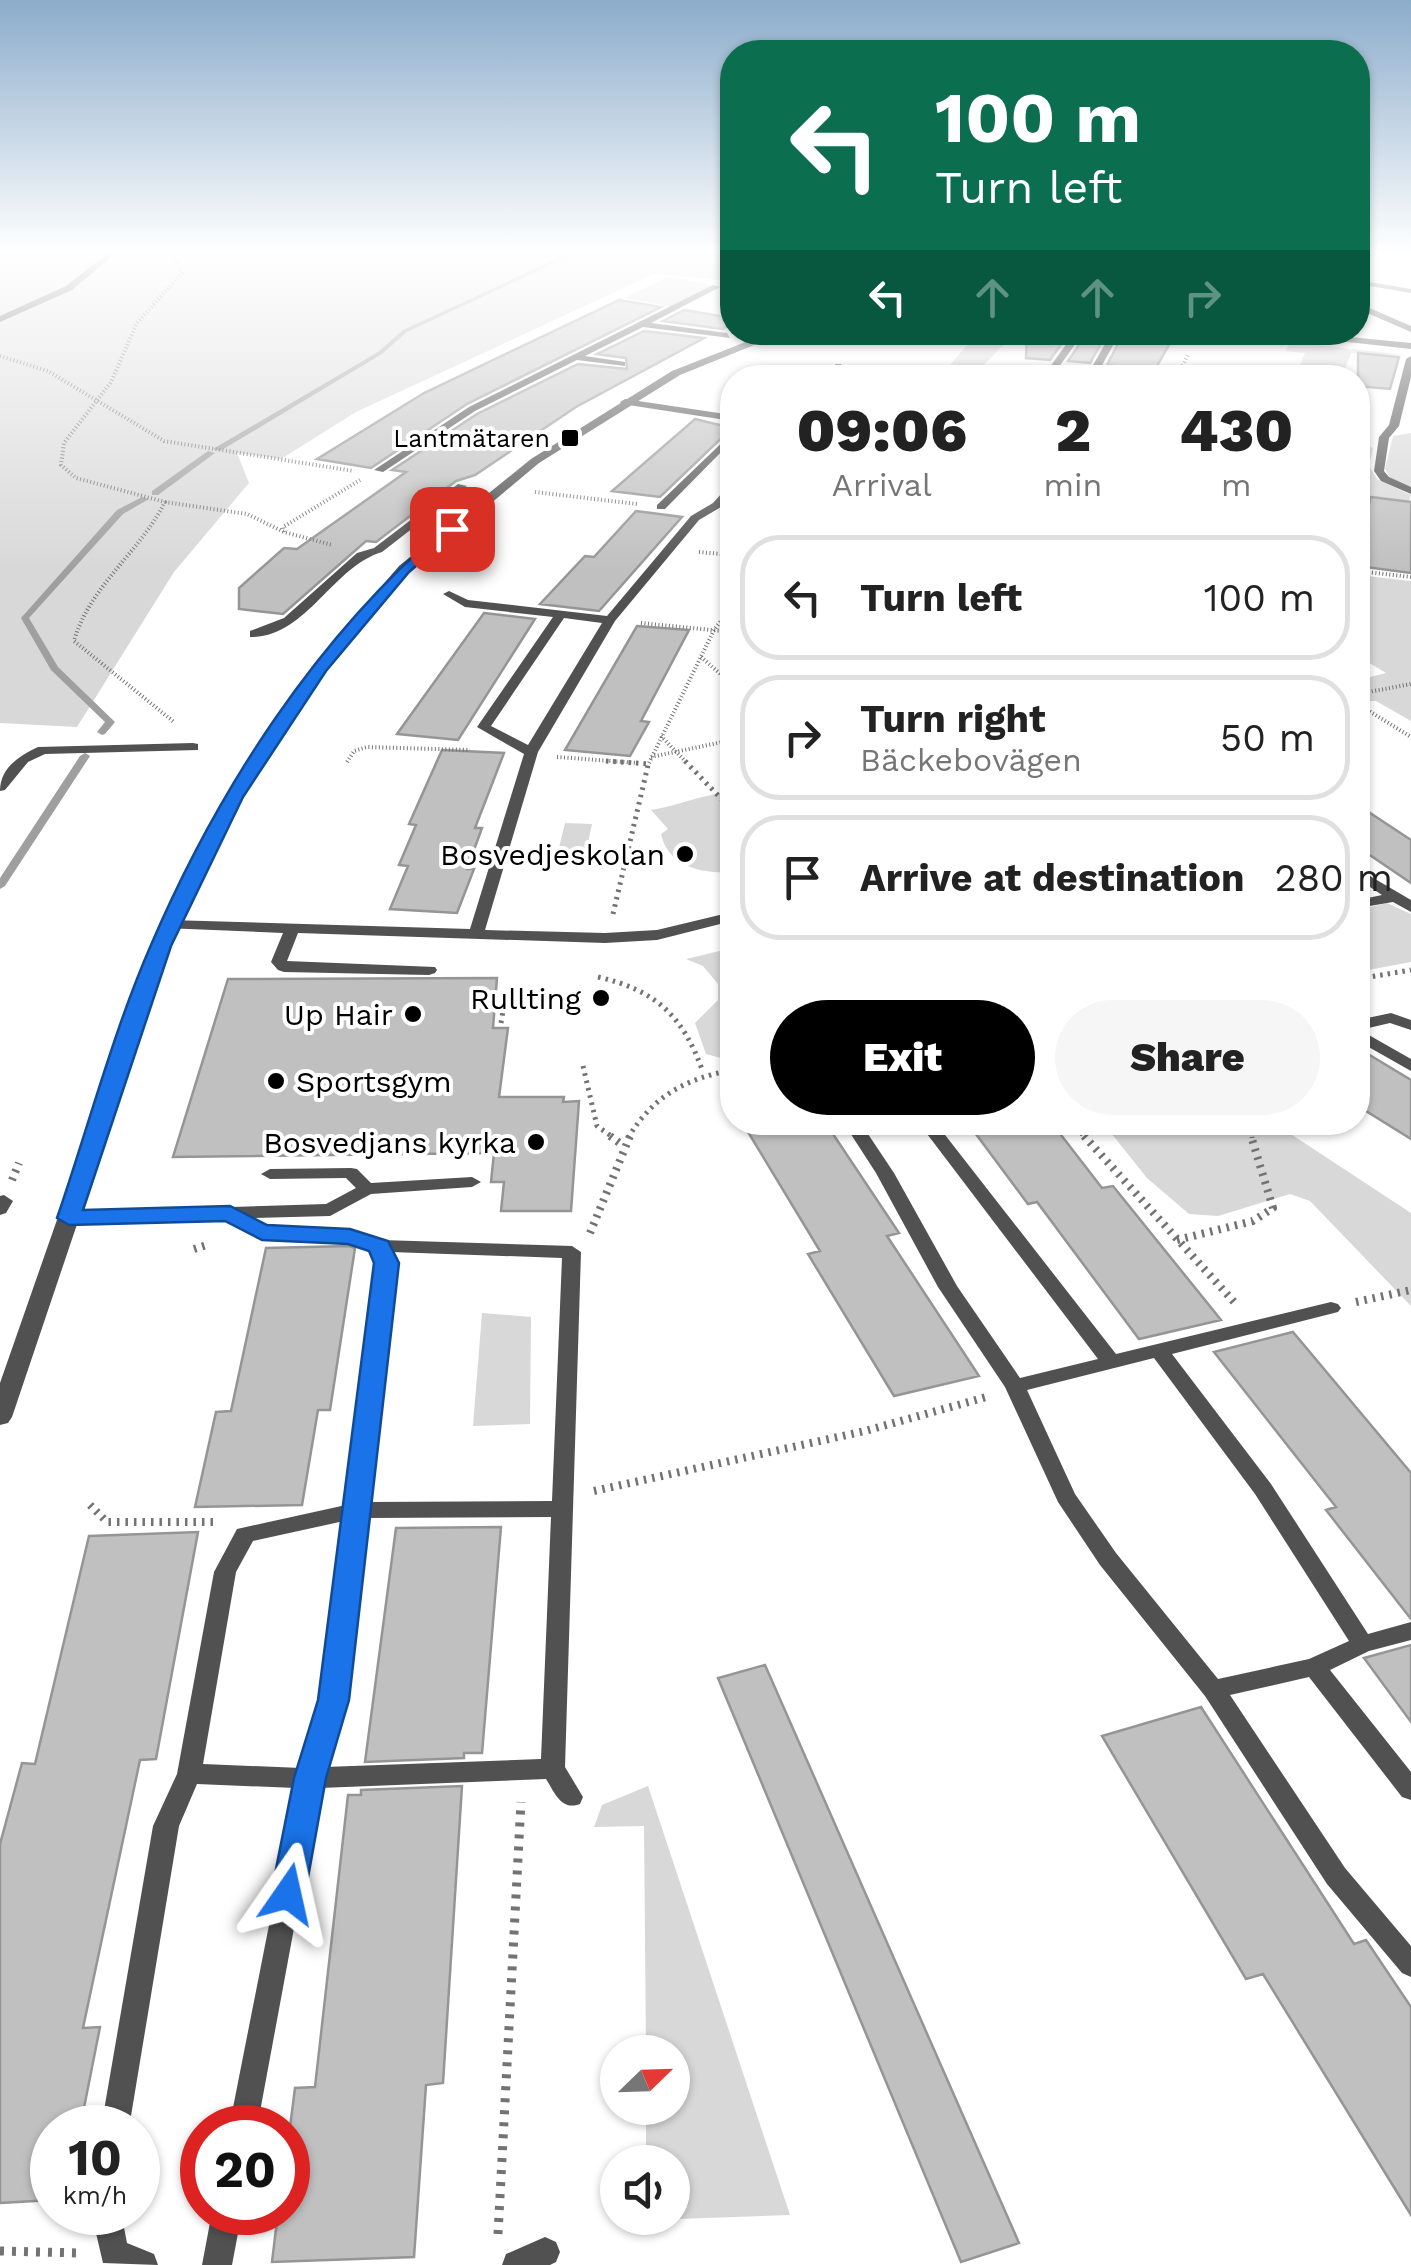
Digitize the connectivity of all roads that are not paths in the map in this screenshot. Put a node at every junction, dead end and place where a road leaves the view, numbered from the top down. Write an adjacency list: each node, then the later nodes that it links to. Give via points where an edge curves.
1 (568, 360): 11 (lane, via 472,409)
2 (592, 360): 5 (lane)
3 (695, 360): 6 (street)
4 (1411, 360): 8 (lane)
5 (622, 364)
6 (625, 402): 7 (lane); 28 (street, via 534,462 404,569 262,750)
7 (720, 416)
8 (1392, 428): 9 (lane); 13 (lane, via 1384,437 1379,471)
9 (1411, 430)
10 (720, 448): 15 (lane)
11 (376, 472)
12 (462, 486): 19 (lane, via 378,550 361,555 288,621)
13 (1411, 491)
14 (720, 501): 18 (lane, via 695,518)
15 (661, 506)
16 (448, 594): 17 (lane, via 465,603)
17 (560, 616): 18 (lane); 21 (lane, via 484,727)
18 (610, 620): 21 (lane)
19 (254, 634)
20 (193, 746): 22 (lane, via 43,750 23,759)
21 (531, 752): 30 (lane)
22 (0, 787)
23 (1370, 880): 24 (lane)
24 (1396, 897): 25 (lane); 26 (lane)
25 (1370, 902)
26 (1411, 907)
27 (720, 920): 30 (lane, via 657,935)
28 (169, 925): 29 (lane); 42 (street)
29 (292, 928): 30 (lane); 31 (lane, via 279,962 284,967)
30 (476, 934)
31 (429, 970)
32 (1370, 1022): 33 (lane, via 1391,1018)
33 (1411, 1025)
34 (1370, 1041): 35 (lane)
35 (1411, 1066)
36 (859, 1135): 47 (lane, via 948,1288)
37 (936, 1135): 46 (lane)
38 (270, 1174): 40 (lane, via 351,1172)
39 (472, 1182): 40 (lane)
40 (367, 1190): 41 (lane, via 330,1210)
41 (230, 1213): 42 (lane); 43 (lane, via 262,1232 350,1236)
42 (69, 1218): 48 (street)
43 (379, 1246): 49 (lane, via 572,1252); 50 (lane, via 387,1263)
44 (1331, 1308): 45 (lane)
45 (1158, 1350): 46 (lane); 52 (lane, via 1263,1489)
46 (1110, 1361): 47 (lane)
47 (1015, 1386): 54 (lane, via 1066,1497)
48 (0, 1418)
49 (562, 1504): 50 (lane); 55 (lane)
50 (359, 1510): 56 (lane, via 246,1536 225,1572); 57 (lane, via 333,1700)
51 (1411, 1631): 52 (lane)
52 (1364, 1644): 53 (lane)
53 (1314, 1667): 54 (lane); 58 (lane)
54 (1213, 1688): 60 (lane, via 1336,1876)
55 (553, 1770): 57 (lane); 59 (lane)
56 (189, 1774): 57 (lane); 61 (lane, via 166,1826)
57 (310, 1778): 62 (lane)
58 (1411, 1790)
59 (571, 1797)
60 (1411, 1966)
61 (118, 2105)
62 (247, 2105)
63 (110, 2235): 67 (lane, via 114,2253)
64 (223, 2235): 68 (lane)
65 (546, 2252): 66 (lane)
66 (507, 2255)
67 (143, 2265)
68 (217, 2265)

